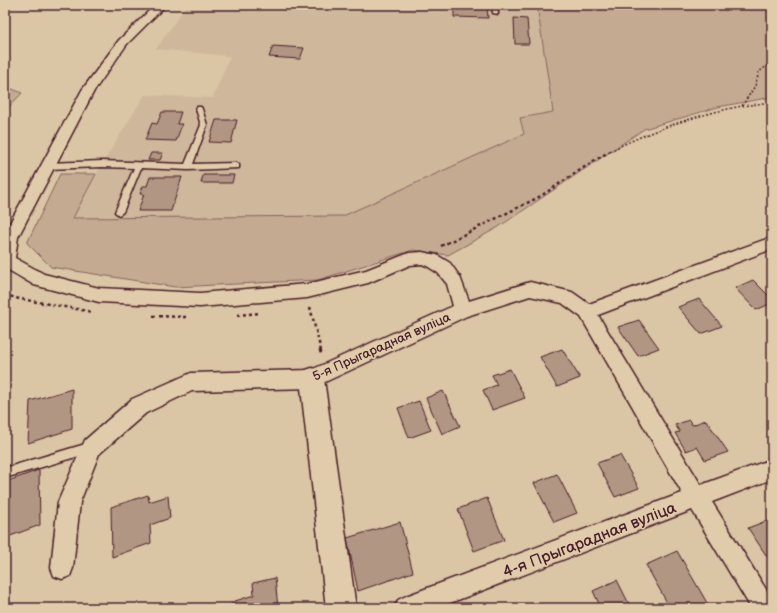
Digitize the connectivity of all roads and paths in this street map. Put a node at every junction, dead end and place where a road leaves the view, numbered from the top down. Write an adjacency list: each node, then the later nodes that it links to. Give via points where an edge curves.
1 (161, 5): 9 (street, via 123,42 88,90)
2 (495, 5): 3 (lane)
3 (496, 13)
4 (772, 62): 6 (path, via 759,72 755,86)
5 (772, 102): 6 (path)
6 (742, 106): 14 (path, via 668,126 640,137 599,158 563,183 516,210 459,235)
7 (199, 108): 11 (lane, via 204,125)
8 (139, 165): 9 (lane); 11 (lane); 12 (lane)
9 (47, 166): 14 (street, via 10,237 7,261 40,280 99,295 200,300 307,291 368,276 409,259)
10 (236, 166): 11 (lane)
11 (188, 167)
12 (119, 212)
13 (772, 243): 16 (street)
14 (422, 258): 15 (street, via 444,268 454,282)
15 (463, 310): 16 (street, 5-я Прыгарадная вуліца, via 530,289 566,297); 17 (street, 5-я Прыгарадная вуліца)
16 (587, 312): 21 (street)
17 (312, 379): 18 (street, 5-я Прыгарадная вуліца, via 191,382 139,406); 23 (street)
18 (92, 447): 20 (lane); 22 (street, 5-я Прыгарадная вуліца, via 69,502)
19 (772, 469): 21 (street, 4-я Прыгарадная вуліца)
20 (5, 473)
21 (697, 498): 24 (street, 4-я Прыгарадная вуліца); 25 (street)
22 (62, 568)
23 (341, 608)
24 (406, 608)
25 (764, 608)

